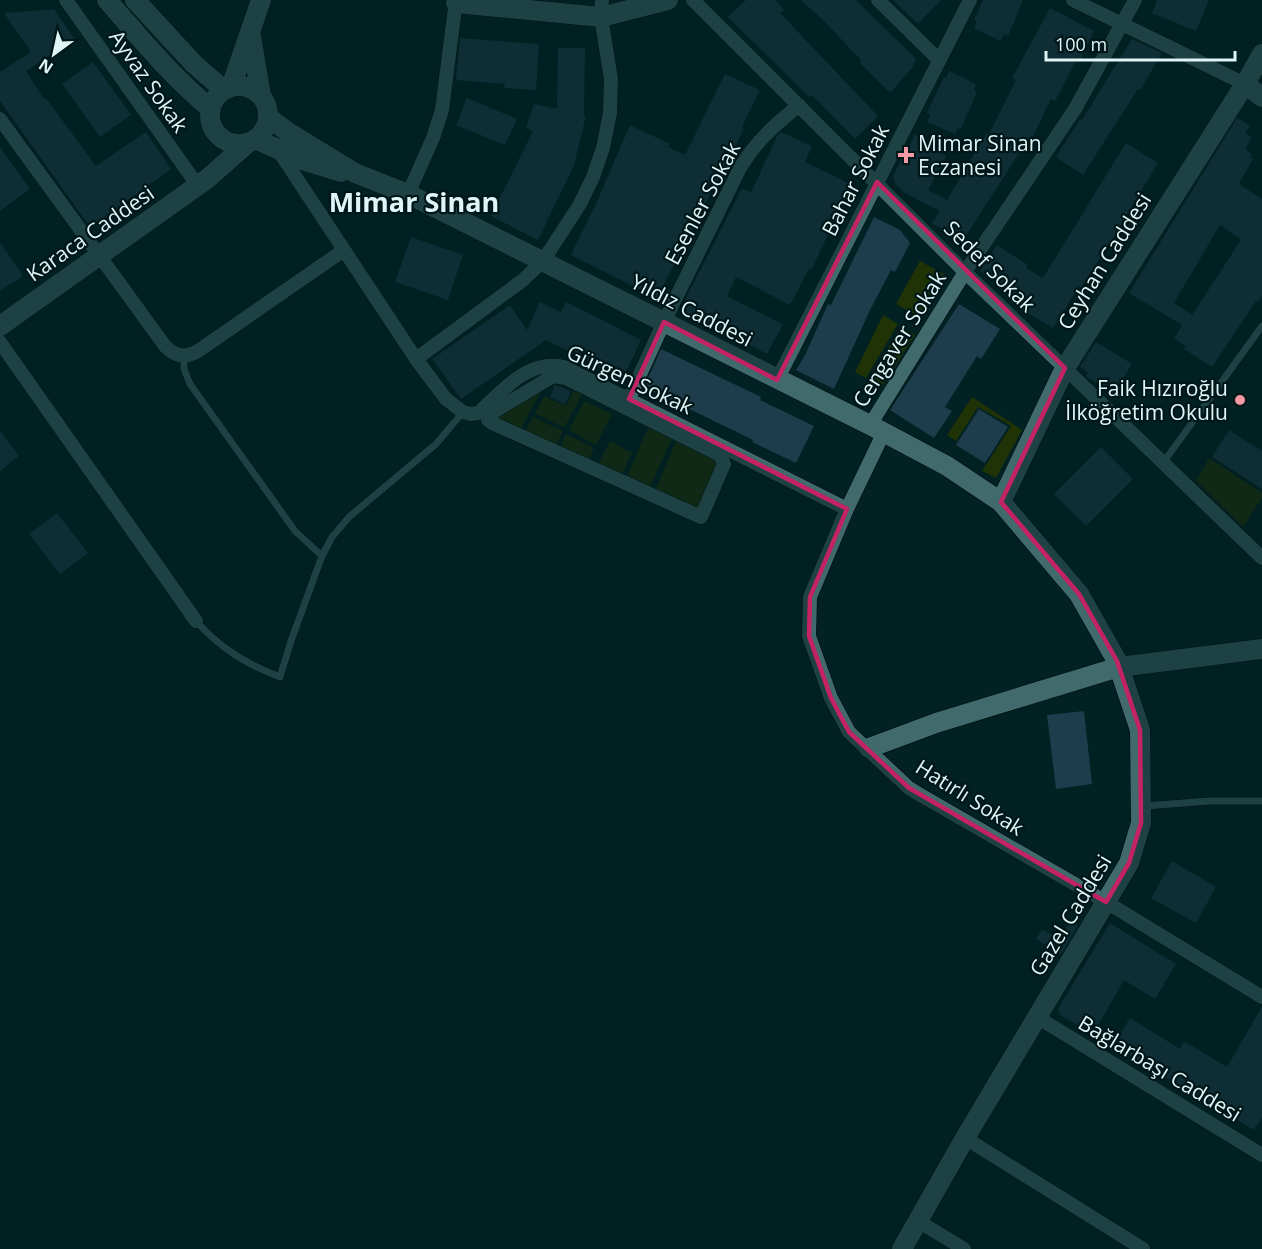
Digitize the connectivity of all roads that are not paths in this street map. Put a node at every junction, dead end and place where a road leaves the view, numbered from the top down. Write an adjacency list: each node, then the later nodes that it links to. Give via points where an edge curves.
1 (66, 0): 30 (street, Ayvaz Sokak)
2 (107, 0): 22 (street, via 159,59)
3 (135, 0): 18 (street, via 194,64)
4 (261, 0): 14 (street)
5 (668, 0): 12 (street)
6 (693, 0): 21 (street, Sedef Sokak)
7 (878, 0): 16 (street)
8 (970, 0): 16 (street, Bahar Sokak)
9 (1073, 0): 13 (street)
10 (1135, 0): 13 (street, Cengaver Sokak)
11 (456, 2): 12 (street); 31 (street, via 442,110)
12 (602, 8): 34 (street, via 611,79 603,148 580,204)
13 (1123, 24): 17 (street); 35 (street, Cengaver Sokak, via 1075,109)
14 (250, 33): 18 (street); 19 (street)
15 (1262, 54): 17 (street, Ceyhan Caddesi)
16 (939, 60): 29 (street, Bahar Sokak)
17 (1245, 84): 20 (street); 42 (street, Ceyhan Caddesi)
18 (227, 89): 19 (street, via 247,87); 22 (street, via 215,98)
19 (261, 96): 23 (street)
20 (1262, 98)
21 (799, 105): 29 (street, Sedef Sokak); 36 (street, Esenler Sokak, via 762,137 746,157)
22 (211, 109): 25 (street)
23 (268, 117): 26 (street, via 264,129); 28 (street, Yıldız Caddesi)
24 (0, 119): 33 (street)
25 (218, 134): 26 (street, Yıldız Caddesi, via 236,143); 30 (street)
26 (252, 140): 27 (street, Yıldız Caddesi); 30 (street, Karaca Caddesi)
27 (278, 150): 28 (street, Yıldız Caddesi, via 326,168); 32 (street)
28 (356, 173): 31 (street, Yıldız Caddesi)
29 (877, 182): 35 (street, Sedef Sokak); 43 (street, Bahar Sokak)
30 (202, 183): 33 (street, Karaca Caddesi)
31 (408, 194): 34 (street, Yıldız Caddesi)
32 (344, 250): 40 (street); 41 (street)
33 (99, 257): 37 (street, Karaca Caddesi); 40 (street, via 165,346)
34 (543, 261): 36 (street, Yıldız Caddesi); 41 (street)
35 (965, 272): 42 (street, Sedef Sokak); 46 (street, Cengaver Sokak)
36 (664, 322): 43 (street, Yıldız Caddesi); 44 (street, Esenler Sokak)
37 (0, 326)
38 (1262, 326): 47 (lane)
39 (0, 342): 52 (street)
40 (184, 357): 50 (lane, via 190,384 295,531)
41 (416, 359): 45 (street, via 446,399)
42 (1065, 368): 47 (street, Sedef Sokak); 48 (street, Ceyhan Caddesi)
43 (777, 380): 46 (street, Yıldız Caddesi)
44 (627, 403): 44 (street, via 722,457 724,464 700,517 488,420 498,409 556,376); 45 (street, Gürgen Sokak, via 578,373 553,365 538,366 521,375 478,413); 49 (street, Gürgen Sokak)
45 (463, 412): 50 (lane, via 436,444 349,517)
46 (877, 429): 48 (street, Yıldız Caddesi, via 946,466); 49 (street, Hatırlı Sokak)
47 (1163, 463): 51 (street, Sedef Sokak)
48 (1001, 502): 54 (street, Gazel Caddesi, via 1079,594)
49 (847, 510): 55 (street, Hatırlı Sokak, via 810,597 809,636 831,698 849,732)
50 (322, 556): 52 (lane, via 280,677 234,655)
51 (1262, 558)
52 (196, 621)
53 (1262, 649): 54 (street)
54 (1119, 667): 55 (street); 57 (street, Gazel Caddesi, via 1140,730)
55 (868, 748): 58 (street, Hatırlı Sokak, via 909,788)
56 (1262, 801): 57 (lane)
57 (1141, 807): 58 (street, Gazel Caddesi, via 1130,863)
58 (1106, 902): 59 (street, Hatırlı Sokak); 60 (street, Gazel Caddesi)
59 (1262, 997)
60 (1037, 1017): 61 (street, Gazel Caddesi); 62 (street, Bağlarbaşı Caddesi)
61 (965, 1138): 63 (street, Gazel Caddesi); 66 (street)
62 (1262, 1155)
63 (918, 1221): 64 (street, Gazel Caddesi); 65 (street)
64 (902, 1249)
65 (964, 1249)
66 (1143, 1249)

